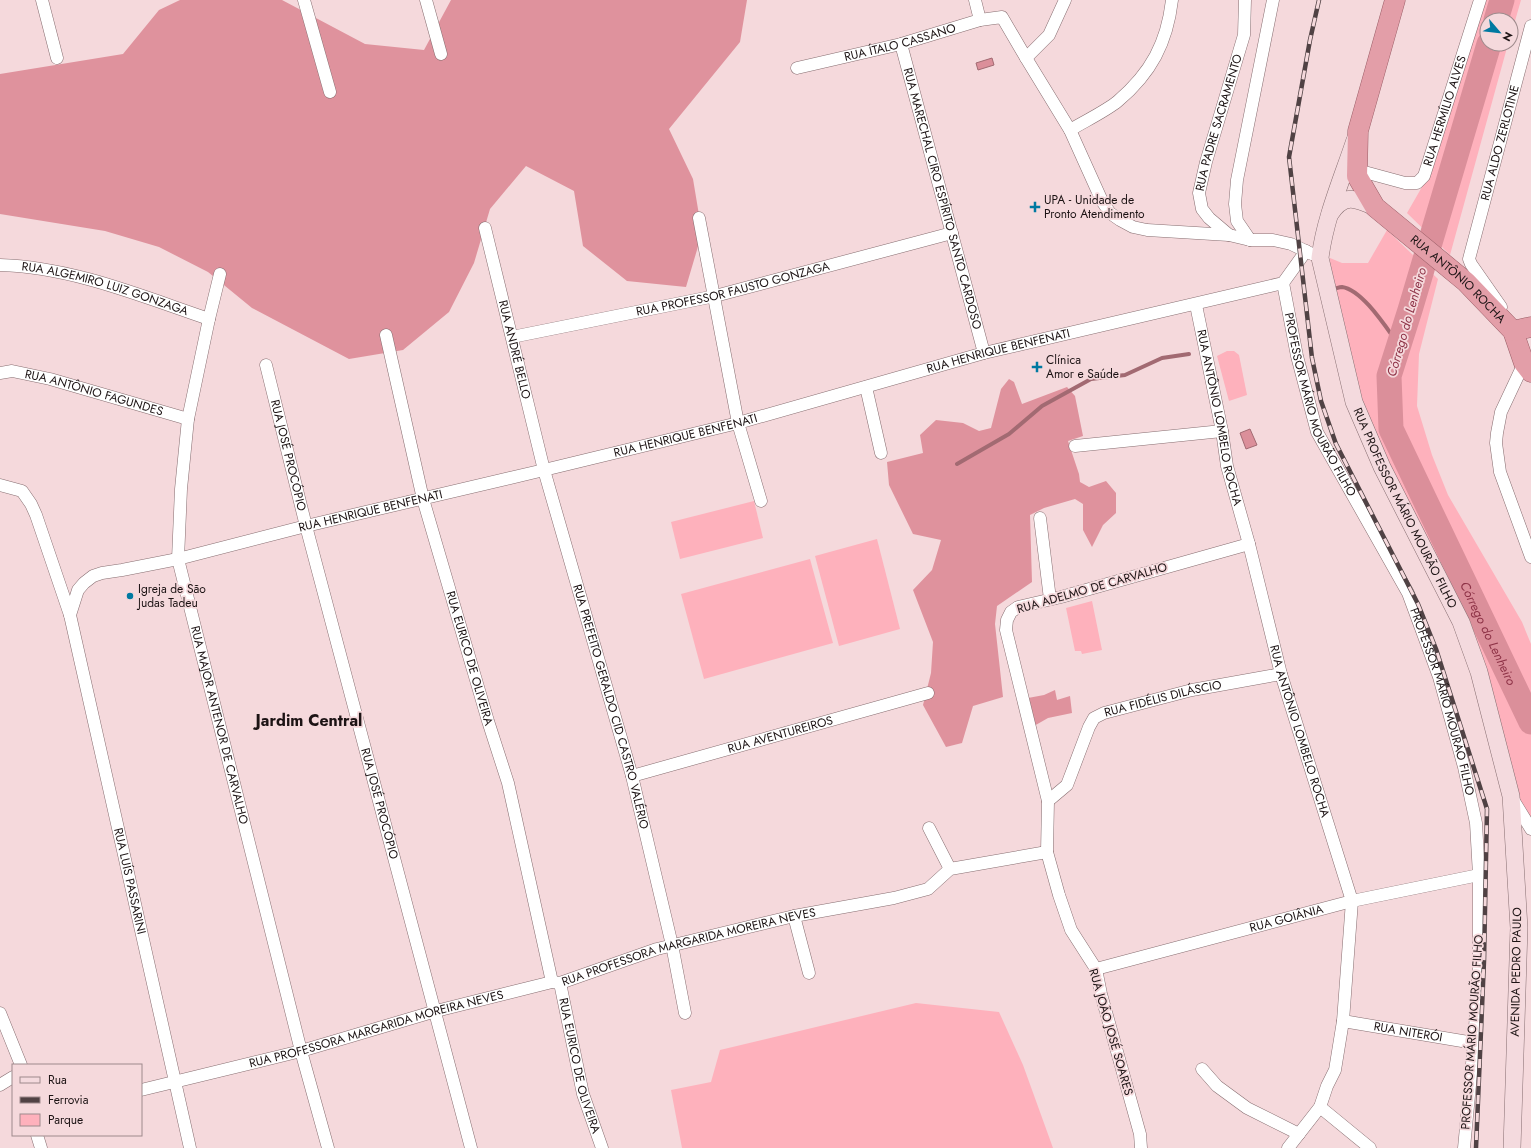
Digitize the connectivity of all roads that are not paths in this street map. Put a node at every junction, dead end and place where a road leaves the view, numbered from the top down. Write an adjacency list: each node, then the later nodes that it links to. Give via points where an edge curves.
1 (42, 0): 15 (street)
2 (304, 0): 18 (street)
3 (426, 0): 14 (street)
4 (975, 0): 11 (street)
5 (1065, 0): 16 (street, via 1049,35)
6 (1172, 0): 19 (street, via 1170,20 1162,45 1151,65 1117,102)
7 (1246, 0): 27 (street, RUA PADRE SACRAMENTO, via 1244,35 1199,193 1202,209)
8 (1273, 0): 28 (street, via 1237,180 1237,222)
9 (1395, 0): 20 (highway, RUA ANTÔNIO ROCHA)
10 (1480, 0): 21 (street, RUA HERMÍLIO ALVES, via 1424,176 1418,183 1405,183)
11 (980, 20): 13 (street, RUA ÍTALO CASSANO); 16 (street, RUA ÍTALO CASSANO, via 1002,17)
12 (1531, 26): 36 (street, RUA ALDO ZERLOTINE, via 1469,259 1510,321)
13 (900, 44): 17 (street, RUA ÍTALO CASSANO); 26 (street, RUA MARECHAL CIRO ESPÍRITO SANTO CARDOSO)
14 (440, 54)
15 (57, 58)
16 (1026, 58): 19 (street)
17 (797, 68)
18 (330, 92)
19 (1070, 130): 27 (street, via 1102,201 1120,220 1133,227 1147,230)
20 (1358, 131): 21 (highway, RUA ANTÔNIO ROCHA); 23 (main road, RUA ANTÔNIO ROCHA)
21 (1357, 170): 22 (highway, RUA ANTÔNIO ROCHA, via 1359,183)
22 (1380, 212): 23 (main road, RUA ANTÔNIO ROCHA, via 1363,202 1348,199 1335,206); 36 (highway, RUA ANTÔNIO ROCHA)
23 (1329, 216): 29 (main road, RUA PROFESSOR MÁRIO MOURÃO FILHO, via 1322,244)
24 (699, 218): 33 (street)
25 (485, 228): 38 (street, RUA ANDRÉ BELLO)
26 (952, 233): 33 (street, RUA PROFESSOR FAUSTO GONZAGA); 39 (street, RUA MARECHAL CIRO ESPÍRITO SANTO CARDOSO)
27 (1229, 235): 28 (street)
28 (1250, 240): 29 (street, via 1273,240 1291,244)
29 (1313, 255): 32 (street); 63 (main road, RUA PROFESSOR MÁRIO MOURÃO FILHO, via 1354,402 1382,467 1461,622 1479,672)
30 (0, 265): 35 (street, RUA ALGEMIRO LUIZ GONZAGA, via 94,280)
31 (220, 274): 35 (street, RUA MAJOR ANTENOR DE CARVALHO)
32 (1283, 283): 34 (street, RUA HENRIQUE BENFENATI); 69 (street, PROFESSOR MÁRIO MOURÃO FILHO, via 1297,356 1317,432 1408,593 1439,677 1464,766 1476,823)
33 (715, 296): 38 (street, RUA PROFESSOR FAUSTO GONZAGA); 45 (street)
34 (1196, 304): 39 (street, RUA HENRIQUE BENFENATI); 46 (street, RUA ANTÔNIO LOMBELO ROCHA)
35 (209, 319): 44 (street, RUA MAJOR ANTENOR DE CARVALHO)
36 (1522, 329): 40 (highway, RUA ANTÔNIO ROCHA)
37 (386, 335): 51 (street, RUA EURICO DE OLIVEIRA)
38 (512, 338): 49 (street, RUA ANDRÉ BELLO)
39 (984, 353): 43 (street, RUA HENRIQUE BENFENATI)
40 (1529, 363): 56 (street, via 1501,412 1496,443 1500,472)
41 (266, 365): 54 (street, RUA JOSÉ PROCÓPIO)
42 (0, 373): 44 (street, RUA ANTÔNIO FAGUNDES, via 12,371 50,379)
43 (866, 387): 45 (street, RUA HENRIQUE BENFENATI); 48 (street)
44 (188, 419): 57 (street, RUA MAJOR ANTENOR DE CARVALHO)
45 (738, 423): 49 (street, RUA HENRIQUE BENFENATI); 52 (street)
46 (1222, 431): 47 (street); 55 (street, RUA ANTÔNIO LOMBELO ROCHA, via 1227,466)
47 (1075, 446)
48 (881, 453)
49 (544, 470): 51 (street, RUA HENRIQUE BENFENATI); 62 (street, RUA PREFEITO GERALDO CID CASTRO VALÉRIO)
50 (0, 485): 59 (street, RUA LUÍS PASSARINI, via 22,491 31,504)
51 (423, 499): 54 (street, RUA HENRIQUE BENFENATI); 75 (street, RUA EURICO DE OLIVEIRA, via 508,783)
52 (761, 501)
53 (1040, 518): 58 (street)
54 (306, 526): 57 (street, RUA HENRIQUE BENFENATI); 76 (street, RUA JOSÉ PROCÓPIO)
55 (1249, 544): 58 (street, RUA ADELMO DE CARVALHO); 60 (street, RUA ANTÔNIO LOMBELO ROCHA)
56 (1531, 557)
57 (178, 559): 59 (street, RUA HENRIQUE BENFENATI, via 93,576 78,590); 81 (street, RUA MAJOR ANTENOR DE CARVALHO)
58 (1050, 600): 64 (street, RUA ADELMO DE CARVALHO, via 1018,607 1011,612 1006,630)
59 (70, 615): 85 (street, RUA LUÍS PASSARINI)
60 (1281, 674): 64 (street, RUA FIDÉLIS DILÁSCIO, via 1192,690 1104,713 1094,718 1067,785); 70 (street, RUA ANTÔNIO LOMBELO ROCHA)
61 (928, 693): 62 (street, RUA AVENTUREIROS)
62 (632, 776): 72 (street, RUA PREFEITO GERALDO CID CASTRO VALÉRIO)
63 (1511, 796): 66 (street); 100 (main road, AVENIDA PEDRO PAULO, via 1519,928)
64 (1048, 801): 67 (street, RUA ADELMO DE CARVALHO)
65 (929, 828): 68 (street)
66 (1531, 829)
67 (1047, 852): 68 (street); 73 (street, RUA JOÃO JOSÉ SOARES, via 1071,930)
68 (950, 869): 71 (street, RUA PROFESSORA MARGARIDA MOREIRA NEVES, via 928,889 894,898)
69 (1479, 875): 70 (street, RUA GOIÂNIA); 80 (street, PROFESSOR MÁRIO MOURÃO FILHO, via 1479,966)
70 (1352, 901): 73 (street, RUA GOIÂNIA); 79 (street, RUA ANTÔNIO LOMBELO ROCHA)
71 (794, 916): 72 (street, RUA PROFESSORA MARGARIDA MOREIRA NEVES); 74 (street)
72 (672, 945): 75 (street, RUA PROFESSORA MARGARIDA MOREIRA NEVES); 78 (street, RUA PREFEITO GERALDO CID CASTRO VALÉRIO)
73 (1096, 969): 96 (street, RUA JOÃO JOSÉ SOARES, via 1140,1134)
74 (809, 973)
75 (556, 982): 76 (street, RUA PROFESSORA MARGARIDA MOREIRA NEVES); 95 (street, RUA EURICO DE OLIVEIRA, via 582,1094)
76 (436, 1011): 81 (street, RUA PROFESSORA MARGARIDA MOREIRA NEVES); 94 (street, RUA JOSÉ PROCÓPIO)
77 (0, 1013): 82 (street)
78 (685, 1013)
79 (1343, 1021): 80 (street, RUA NITERÓI); 88 (street, RUA ANTÔNIO LOMBELO ROCHA, via 1335,1070)
80 (1474, 1042): 99 (street, PROFESSOR MÁRIO MOURÃO FILHO)
81 (301, 1050): 85 (street, RUA PROFESSORA MARGARIDA MOREIRA NEVES); 93 (street, RUA MAJOR ANTENOR DE CARVALHO)
82 (21, 1064)
83 (1202, 1068): 89 (street, via 1217,1086 1247,1108)
84 (12, 1078): 86 (street)
85 (174, 1081): 87 (street, RUA PROFESSORA MARGARIDA MOREIRA NEVES); 92 (street, RUA LUÍS PASSARINI)
86 (0, 1085)
87 (142, 1090)
88 (1320, 1107): 89 (street, RUA ANTÔNIO LOMBELO ROCHA); 98 (street)
89 (1300, 1134): 97 (street, RUA ANTÔNIO LOMBELO ROCHA)
90 (37, 1136): 91 (street)
91 (41, 1148)
92 (190, 1148)
93 (328, 1148)
94 (471, 1148)
95 (602, 1148)
96 (1141, 1148)
97 (1288, 1148)
98 (1370, 1148)
99 (1464, 1148)
100 (1512, 1148)

